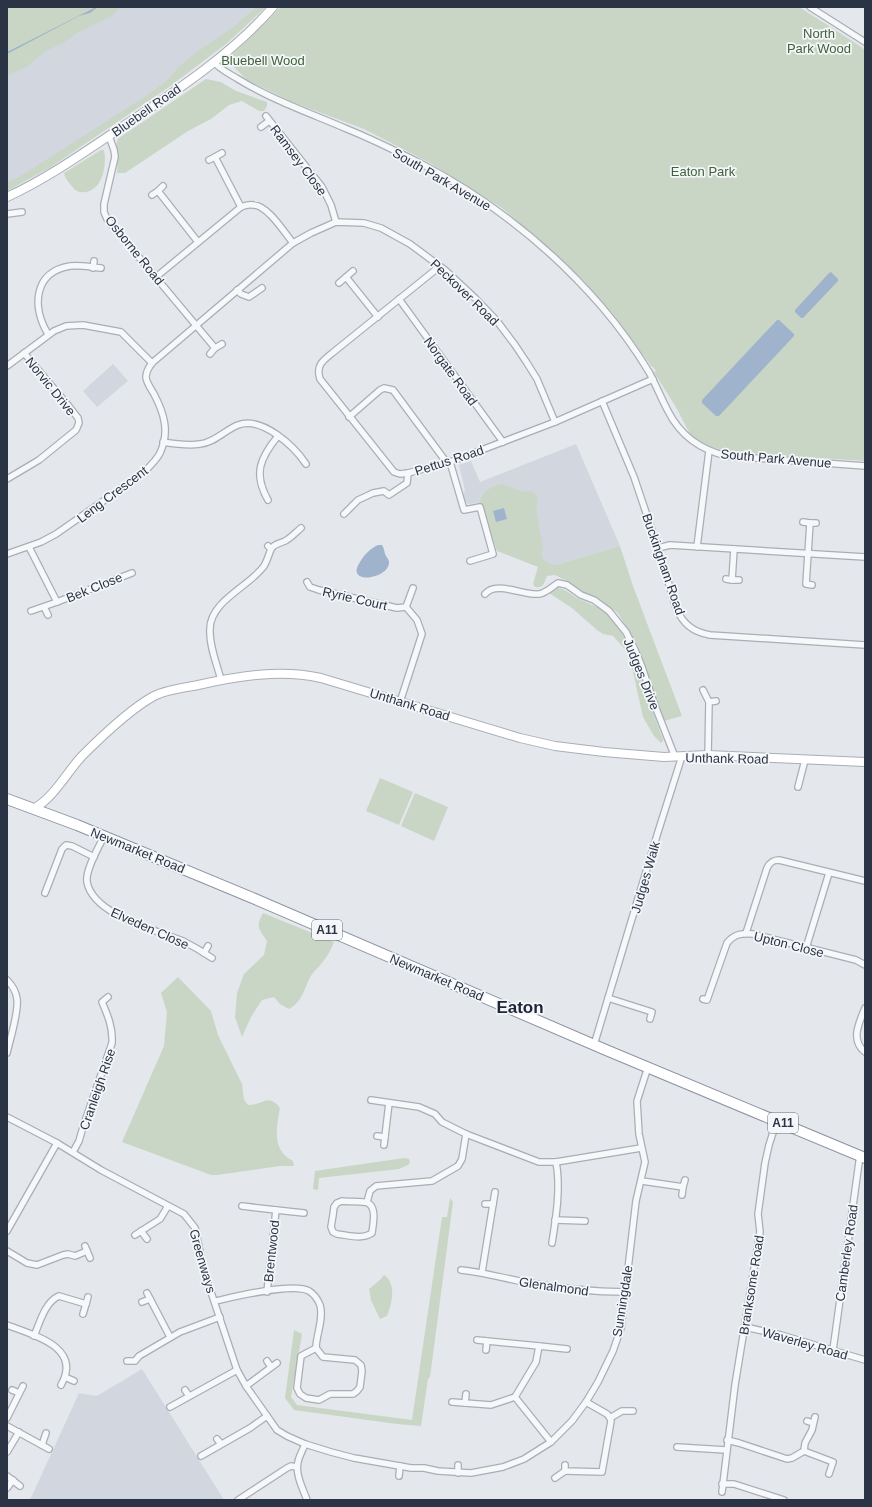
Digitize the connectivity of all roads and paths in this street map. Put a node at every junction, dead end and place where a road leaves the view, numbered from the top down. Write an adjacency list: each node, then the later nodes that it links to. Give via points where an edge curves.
1 (273, 7): 4 (street, Bluebell Road)
2 (810, 7): 3 (street)
3 (865, 42)
4 (214, 62): 8 (street, Bluebell Road); 40 (street, South Park Avenue, via 229,74 275,100 348,129 420,163 480,198 539,244 587,290 621,331)
5 (266, 116): 6 (street, Ramsey Close)
6 (270, 121): 7 (street, Ramsey Close); 19 (street, Ramsey Close, via 322,187)
7 (261, 127)
8 (109, 136): 15 (street, Bluebell Road, via 26,188); 25 (street, Osborne Road, via 114,157 104,212 111,225)
9 (222, 153): 10 (street)
10 (215, 157): 11 (street); 16 (street)
11 (209, 160)
12 (163, 186): 13 (street)
13 (158, 191): 14 (street); 20 (street)
14 (152, 195)
15 (7, 197)
16 (241, 207): 20 (street); 21 (street, via 253,204 266,210)
17 (22, 212): 18 (street)
18 (7, 214)
19 (336, 222): 21 (street, Peckover Road); 22 (street, Peckover Road, via 364,223 381,228 400,237)
20 (198, 242): 25 (street)
21 (293, 243): 29 (street, Peckover Road)
22 (438, 264): 30 (street, Pettus Road, via 434,271); 43 (street, Peckover Road, via 475,298 515,345 537,379)
23 (101, 268): 33 (street, via 93,265 71,266 51,274 42,282 38,310)
24 (353, 272): 26 (street)
25 (156, 277): 32 (street, Osborne Road)
26 (346, 278): 27 (street); 31 (street)
27 (339, 283)
28 (262, 288): 29 (street, via 249,297)
29 (237, 290): 32 (street, Peckover Road)
30 (399, 299): 31 (street, Pettus Road); 46 (street, Norgate Road)
31 (378, 316): 42 (street, Pettus Road, via 319,367 320,379)
32 (196, 325): 35 (street, Osborne Road); 38 (street)
33 (48, 334): 36 (street); 38 (street, via 60,328 83,325 116,330 125,335)
34 (222, 344): 35 (street)
35 (215, 348): 37 (street)
36 (24, 353): 39 (street); 52 (street, Norvic Drive, via 68,404 79,423 76,430 39,460)
37 (210, 354)
38 (152, 363): 45 (street, Leng Crescent, via 146,379 160,405 165,421 166,434)
39 (7, 366)
40 (653, 380): 41 (street, Pettus Road); 47 (street, South Park Avenue, via 677,424 690,440)
41 (602, 401): 43 (street, Pettus Road); 61 (street, Buckingham Road, via 634,477)
42 (349, 416): 48 (street, via 380,390 393,390); 51 (street, Pettus Road, via 394,472)
43 (555, 422): 46 (street, Pettus Road)
44 (278, 436): 45 (street, via 265,428 246,423 201,444); 49 (street); 53 (street, via 266,452 260,466 261,487)
45 (163, 442): 59 (street, Leng Crescent, via 160,454 142,474 56,534)
46 (503, 442): 48 (street, Pettus Road)
47 (709, 451): 50 (street, South Park Avenue, via 745,458); 60 (street)
48 (449, 463): 51 (street, Pettus Road); 66 (street, via 464,510 480,507 493,554)
49 (306, 464)
50 (865, 466)
51 (408, 473): 54 (street, via 406,483 389,495 384,490 373,493 358,500)
52 (7, 479)
53 (268, 500)
54 (348, 513)
55 (803, 522): 64 (street, via 813,523)
56 (301, 528): 58 (street, via 284,542)
57 (275, 536): 58 (street)
58 (271, 546): 79 (street, via 264,566 220,605 210,621 212,644)
59 (29, 547): 63 (street, Leng Crescent); 73 (street, Bek Close)
60 (697, 547): 61 (street, via 670,545); 62 (street)
61 (658, 548): 78 (street, Buckingham Road, via 680,616 695,631 710,635)
62 (734, 549): 64 (street); 68 (street)
63 (7, 554)
64 (808, 554): 65 (street); 70 (street)
65 (865, 557)
66 (470, 561)
67 (132, 572): 73 (street, Bek Close)
68 (732, 580)
69 (307, 582): 75 (street, Ryrie Court, via 310,587 319,590 397,608)
70 (806, 584)
71 (413, 588): 75 (street, Ryrie Court)
72 (485, 594): 85 (street, Judges Drive, via 488,590 499,588 539,594 558,583 567,585 610,611 626,632 635,650)
73 (57, 602): 74 (street, Bek Close)
74 (44, 607): 76 (street, Bek Close); 77 (street)
75 (406, 607): 82 (street, Ryrie Court, via 422,634)
76 (32, 611)
77 (48, 616)
78 (865, 645)
79 (221, 680): 82 (street, Unthank Road, via 273,673 299,674 321,678); 89 (street, Unthank Road, via 167,692 150,699 83,755)
80 (703, 690): 83 (street)
81 (716, 700): 83 (street)
82 (400, 702): 85 (street, Unthank Road, via 547,744 604,752)
83 (709, 702): 84 (street)
84 (708, 755): 85 (street, Unthank Road); 86 (street, Unthank Road)
85 (678, 756): 106 (street, Judges Walk)
86 (805, 760): 87 (street, Unthank Road); 88 (street)
87 (865, 762)
88 (798, 787)
89 (53, 791): 91 (street, Unthank Road, via 43,803); 92 (street, Unthank Road, via 49,803)
90 (7, 800): 91 (highway, Newmarket Road / A11)
91 (33, 809): 92 (highway, Newmarket Road / A11)
92 (50, 815): 93 (highway, Newmarket Road / A11)
93 (104, 836): 94 (street, Elveden Close); 110 (highway, Newmarket Road / A11)
94 (94, 857): 97 (street, via 66,845 62,849); 101 (street, Elveden Close, via 87,881 91,893 99,902 110,911 185,942)
95 (829, 873): 96 (street); 98 (street, via 779,860 769,863); 100 (street)
96 (865, 881)
97 (45, 893)
98 (746, 933): 100 (street, Upton Close); 107 (street, Upton Close, via 734,936 727,943)
99 (208, 946): 101 (street, Elveden Close)
100 (806, 948): 103 (street, Upton Close, via 856,960)
101 (204, 953): 102 (street, Elveden Close)
102 (212, 958)
103 (865, 965)
104 (7, 980): 112 (street, via 14,987 17,999)
105 (108, 997): 124 (street, Cranleigh Rise, via 101,1002 113,1033 112,1043 81,1136)
106 (608, 998): 109 (street, via 653,1010); 110 (street, Judges Walk)
107 (707, 1000)
108 (865, 1008): 111 (street, via 856,1033 858,1045)
109 (650, 1019)
110 (594, 1044): 113 (highway, Newmarket Road / A11)
111 (865, 1052)
112 (7, 1053)
113 (648, 1067): 117 (highway, Newmarket Road / A11); 123 (street, Sunningdale, via 637,1101)
114 (371, 1100): 115 (street)
115 (390, 1103): 118 (street, via 419,1107); 120 (street)
116 (7, 1117): 121 (street, Greenways)
117 (777, 1120): 125 (highway, Newmarket Road / A11); 162 (street, Branksome Road, via 765,1163 758,1214 760,1232)
118 (466, 1134): 126 (street, via 539,1162); 134 (street, via 462,1160 458,1166 432,1181 376,1186 370,1191)
119 (377, 1136): 120 (street)
120 (386, 1137): 122 (street)
121 (57, 1143): 124 (street, Greenways); 141 (street)
122 (384, 1145)
123 (641, 1148): 126 (street); 128 (street, Sunningdale, via 645,1162)
124 (73, 1152): 127 (street, Greenways)
125 (863, 1156): 171 (street, Camberley Road)
126 (556, 1162): 142 (street, via 558,1172)
127 (112, 1176): 130 (street); 137 (street, Greenways)
128 (642, 1180): 131 (street); 154 (street, Sunningdale, via 636,1201)
129 (684, 1180): 131 (street)
130 (110, 1183)
131 (684, 1187): 133 (street)
132 (495, 1192): 136 (street)
133 (682, 1195)
134 (367, 1202): 134 (street, via 373,1211 372,1233 362,1237 333,1232 331,1228 337,1203)
135 (485, 1204): 136 (street)
136 (493, 1204): 152 (street)
137 (168, 1206): 145 (street, via 160,1219); 156 (street, Greenways, via 184,1214 195,1228 201,1258)
138 (242, 1206): 139 (street, Brentwood)
139 (276, 1210): 140 (street, Brentwood); 153 (street, Brentwood)
140 (304, 1213)
141 (9, 1220): 144 (street)
142 (555, 1220): 143 (street); 148 (street)
143 (585, 1221)
144 (7, 1231)
145 (142, 1231): 146 (street); 147 (street)
146 (135, 1235)
147 (147, 1239)
148 (552, 1243)
149 (7, 1251): 150 (street, via 27,1263 37,1265 63,1255 75,1256 86,1248)
150 (90, 1258)
151 (461, 1270): 152 (street, Glenalmond)
152 (482, 1272): 154 (street, Glenalmond, via 524,1282 600,1292)
153 (267, 1292): 156 (street, Brentwood); 168 (street, Brentwood, via 295,1288 308,1290 317,1298 321,1310)
154 (626, 1292): 190 (street, Sunningdale, via 621,1328 613,1351)
155 (88, 1297): 158 (street)
156 (215, 1301): 160 (street, Greenways)
157 (142, 1302): 164 (street, via 149,1296)
158 (86, 1304): 159 (street); 163 (street, via 59,1296 52,1299)
159 (83, 1314)
160 (220, 1317): 164 (street); 177 (street, Greenways)
161 (7, 1325): 163 (street)
162 (745, 1327): 171 (street, Waverley Road); 204 (street, Branksome Road)
163 (34, 1336): 178 (street, via 60,1350 66,1368)
164 (170, 1337): 173 (street, via 139,1356 135,1363)
165 (477, 1340): 166 (street)
166 (487, 1341): 167 (street); 170 (street)
167 (539, 1346): 169 (street); 188 (street, via 536,1362)
168 (316, 1348): 168 (street, via 324,1357 356,1360 361,1364 360,1387 357,1391 353,1394 330,1394 319,1400 306,1398 300,1394 297,1388 301,1356)
169 (567, 1349)
170 (486, 1350)
171 (833, 1350): 172 (street, Waverley Road)
172 (865, 1360)
173 (128, 1361)
174 (267, 1361): 176 (street)
175 (277, 1363): 176 (street)
176 (272, 1368): 182 (street)
177 (236, 1370): 182 (street, Greenways); 187 (street)
178 (65, 1378): 179 (street); 180 (street)
179 (74, 1381)
180 (61, 1385)
181 (23, 1386): 185 (street)
182 (246, 1386): 194 (street, Greenways)
183 (12, 1390): 185 (street)
184 (185, 1390): 187 (street)
185 (19, 1393): 196 (street)
186 (466, 1394): 191 (street)
187 (189, 1396): 192 (street)
188 (515, 1397): 191 (street, via 491,1405); 205 (street)
189 (452, 1402): 191 (street)
190 (586, 1402): 197 (street); 205 (street, Sunningdale)
191 (465, 1403)
192 (170, 1407)
193 (633, 1412): 197 (street, via 622,1411)
194 (266, 1416): 206 (street); 207 (street, Greenways, via 277,1430)
195 (815, 1417): 199 (street)
196 (7, 1418)
197 (610, 1418): 220 (street, via 602,1472)
198 (807, 1421): 199 (street)
199 (813, 1423): 213 (street)
200 (7, 1426): 201 (street)
201 (18, 1432): 208 (street); 212 (street)
202 (46, 1433): 208 (street)
203 (217, 1439): 206 (street)
204 (727, 1440): 211 (street, Branksome Road); 213 (street, via 787,1458)
205 (551, 1442): 221 (street, Sunningdale, via 524,1459 503,1467)
206 (221, 1444): 214 (street)
207 (305, 1444): 217 (street, Greenways, via 354,1458); 218 (street)
208 (42, 1445): 210 (street)
209 (677, 1447): 211 (street)
210 (48, 1448)
211 (726, 1450): 227 (street, Branksome Road)
212 (7, 1452)
213 (804, 1452): 222 (street, via 833,1462)
214 (201, 1456)
215 (458, 1464): 221 (street)
216 (566, 1465): 220 (street)
217 (400, 1466): 219 (street, Greenways); 224 (street)
218 (297, 1467): 231 (street, via 287,1468); 232 (street)
219 (411, 1468): 221 (street, Sunningdale)
220 (565, 1471): 225 (street)
221 (458, 1473)
222 (829, 1474)
223 (7, 1476): 226 (street)
224 (399, 1476)
225 (555, 1478)
226 (13, 1480): 228 (street); 229 (street)
227 (722, 1484): 230 (street, Branksome Road); 233 (street, via 734,1484)
228 (20, 1486)
229 (7, 1488)
230 (722, 1492)
231 (238, 1500)
232 (307, 1500)
233 (784, 1500)

